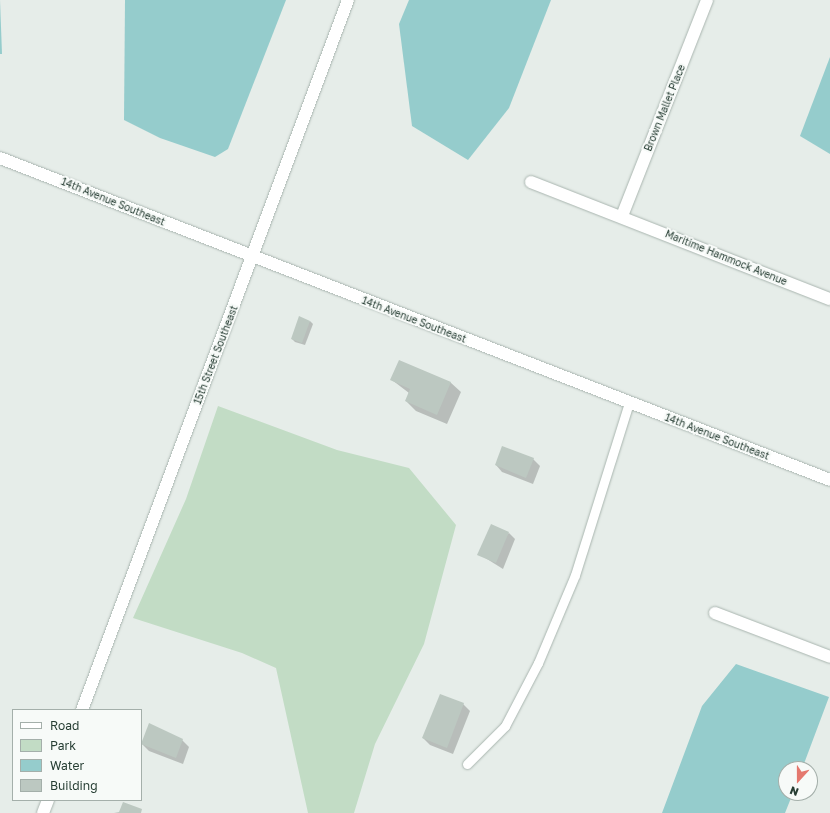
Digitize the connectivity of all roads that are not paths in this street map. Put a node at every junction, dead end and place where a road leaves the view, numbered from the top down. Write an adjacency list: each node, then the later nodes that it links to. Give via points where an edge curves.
1 (348, 0): 6 (street, 15th Street Southeast)
2 (707, 0): 5 (street, Brown Mallet Place)
3 (0, 158): 6 (street, 14th Avenue Southeast)
4 (531, 182): 5 (street, Maritime Hammock Avenue)
5 (622, 216): 7 (street, Maritime Hammock Avenue)
6 (253, 258): 8 (street, 14th Avenue Southeast); 12 (street, 15th Street Southeast)
7 (830, 299)
8 (629, 403): 9 (street, 14th Avenue Southeast); 13 (lane, via 575,575 538,663 505,726)
9 (830, 480)
10 (716, 612): 11 (street)
11 (830, 658)
12 (82, 709)
13 (467, 764)
14 (48, 801): 15 (street)
15 (43, 813)

